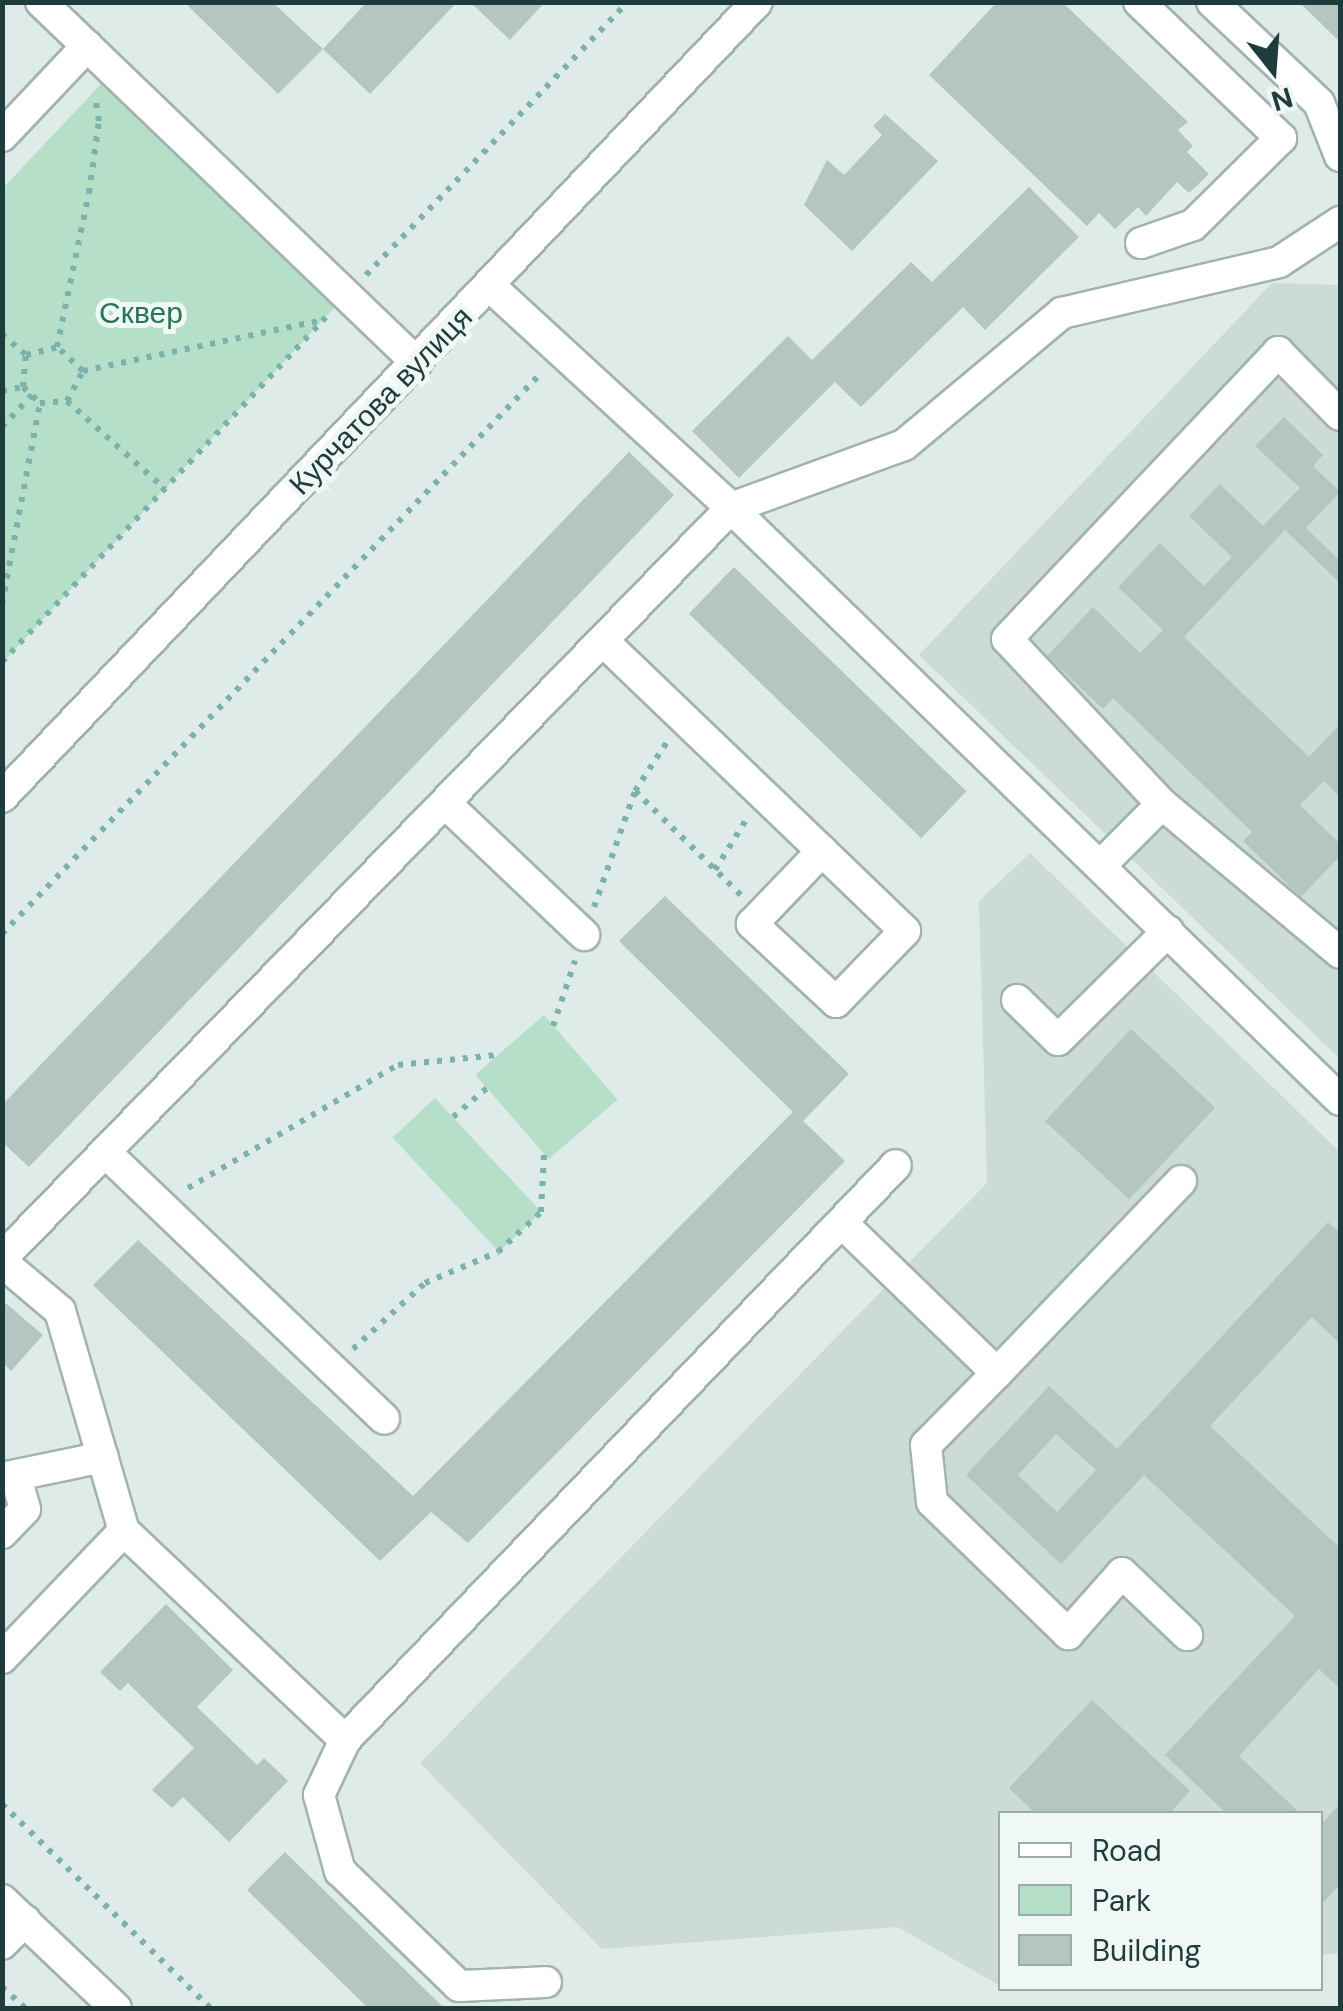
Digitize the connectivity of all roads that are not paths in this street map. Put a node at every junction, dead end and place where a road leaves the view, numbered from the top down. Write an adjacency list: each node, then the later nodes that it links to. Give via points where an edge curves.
1 (41, 2): 5 (street)
2 (757, 2): 10 (street, Курчатова вулиця)
3 (1139, 2): 9 (street, via 1281,138 1194,225)
4 (1212, 2): 7 (street, via 1318,103)
5 (88, 46): 6 (street); 11 (street)
6 (2, 136)
7 (1340, 156)
8 (1340, 222): 13 (street, via 1279,262 1062,314 904,446)
9 (1141, 243)
10 (491, 287): 11 (street, Курчатова вулиця); 13 (street)
11 (417, 364): 15 (street, Курчатова вулиця)
12 (1340, 415): 17 (street, via 1278,352 1007,640)
13 (731, 508): 14 (street); 19 (street)
14 (603, 641): 16 (street); 18 (street)
15 (9, 778)
16 (445, 803): 21 (street); 25 (street)
17 (1162, 804): 19 (street); 22 (street)
18 (822, 851): 18 (street, via 752,924 836,1002 904,931)
19 (1101, 865): 20 (street)
20 (1168, 931): 23 (street, via 1058,1040); 24 (street)
21 (584, 934)
22 (1340, 953)
23 (1017, 1000)
24 (1340, 1100)
25 (105, 1152): 29 (street); 31 (street)
26 (896, 1165): 28 (street)
27 (1181, 1181): 30 (street)
28 (842, 1223): 30 (street); 38 (street)
29 (2, 1260): 32 (street, via 60,1311)
30 (997, 1373): 36 (street, via 926,1445 932,1502 1068,1634 1122,1573)
31 (384, 1419)
32 (103, 1457): 33 (street); 35 (street)
33 (9, 1478): 34 (street, via 25,1509)
34 (2, 1532)
35 (124, 1532): 37 (street); 38 (street)
36 (1187, 1635)
37 (8, 1640)
38 (345, 1740): 42 (street, via 319,1795 340,1870 459,1986)
39 (2, 1900): 40 (street)
40 (25, 1921): 41 (street); 43 (street)
41 (2, 1944)
42 (546, 1982)
43 (116, 2008)

